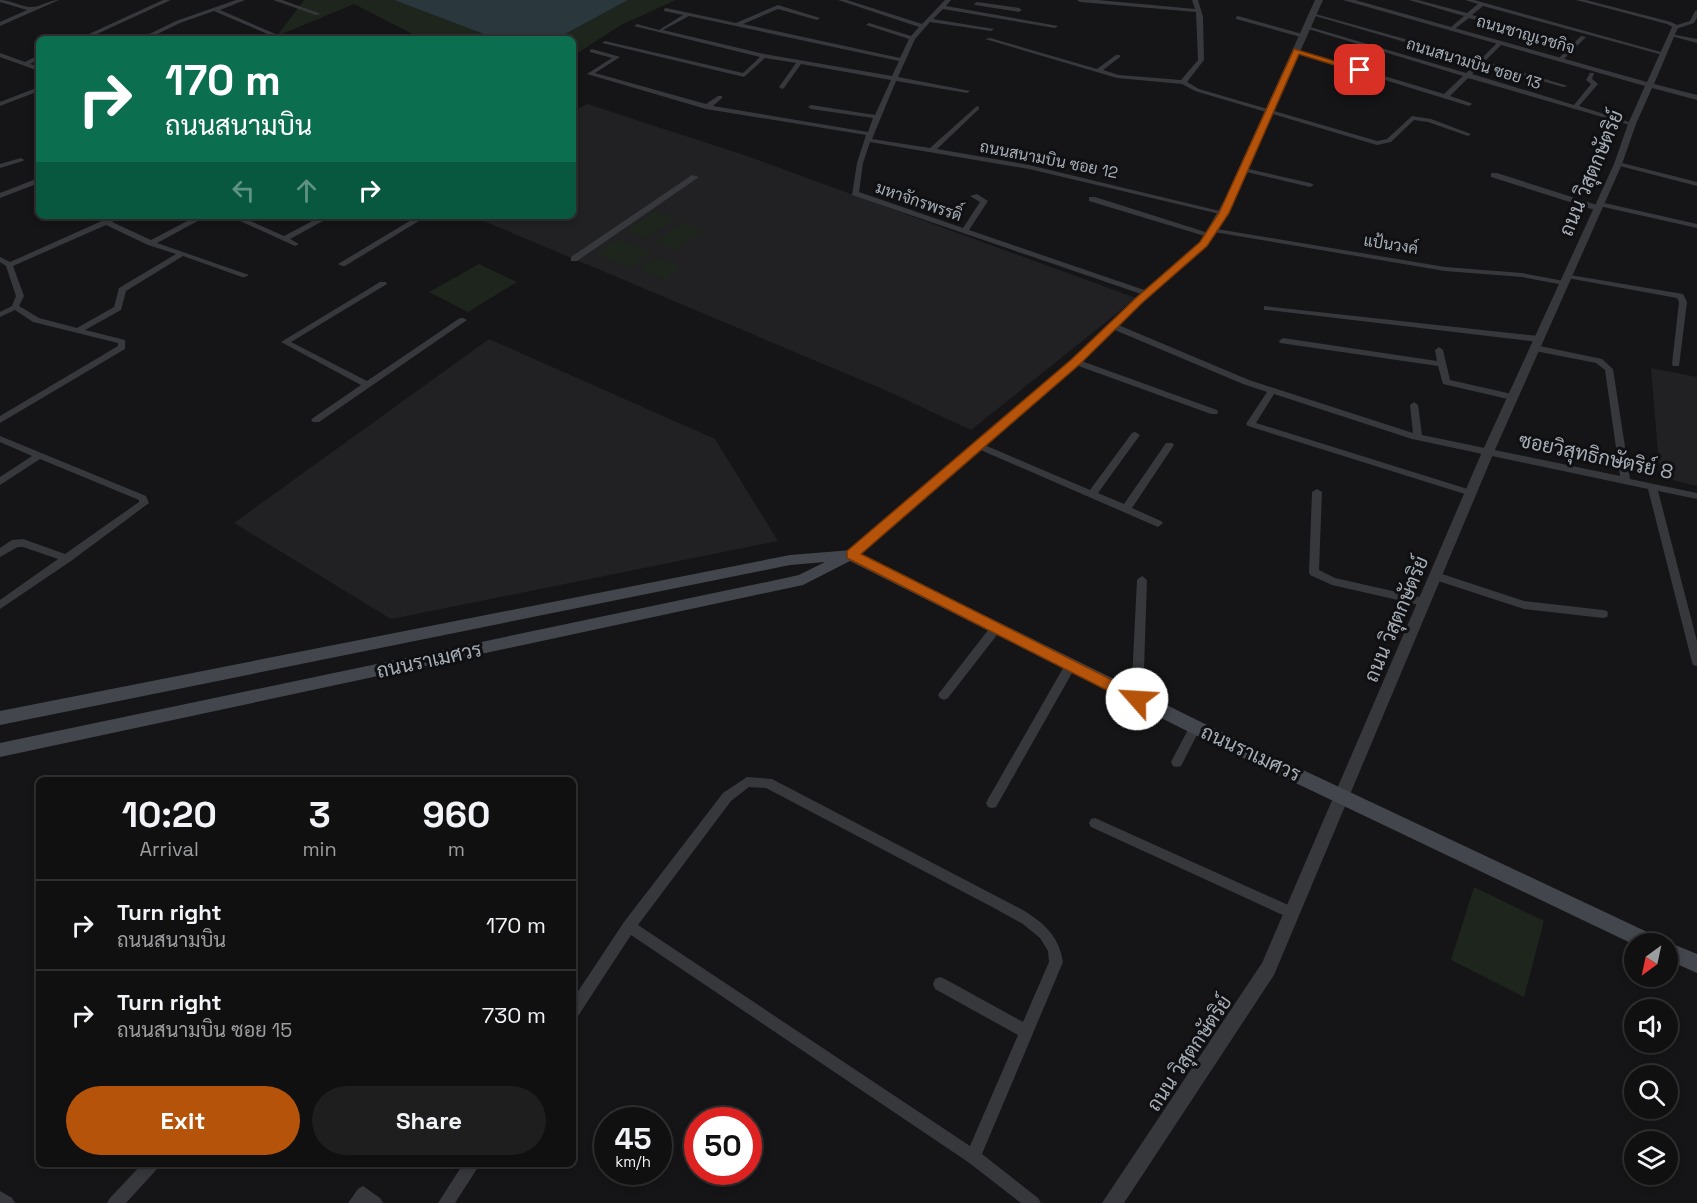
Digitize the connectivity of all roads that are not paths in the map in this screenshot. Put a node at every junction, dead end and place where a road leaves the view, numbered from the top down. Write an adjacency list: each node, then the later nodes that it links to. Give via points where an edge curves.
1 (0, 0): 17 (street)
2 (56, 0): 17 (street)
3 (168, 0): 42 (street)
4 (242, 0): 18 (street)
5 (276, 0): 24 (street)
6 (841, 0): 35 (street)
7 (1080, 0): 15 (street)
8 (1195, 0): 21 (street)
9 (1319, 0): 25 (street)
10 (1347, 0): 39 (street, ถนนชาญเวชกิจ)
11 (1412, 0): 27 (street)
12 (1468, 0): 16 (street)
13 (1580, 0): 40 (street, via 1669,23)
14 (945, 2): 20 (street); 30 (street, มหาจักรพรรดิ์); 36 (street)
15 (1098, 3): 21 (street); 22 (street)
16 (1482, 4): 27 (street); 55 (street)
17 (33, 10): 31 (street)
18 (216, 10): 43 (street); 44 (street)
19 (666, 10): 26 (street)
20 (1019, 10)
21 (1199, 11): 72 (street, via 1201,60)
22 (1095, 12)
23 (1697, 12): 40 (street, via 1692,22)
24 (318, 14)
25 (1314, 14): 41 (street); 51 (street)
26 (686, 16): 32 (street); 38 (street)
27 (1468, 16): 39 (street); 48 (street)
28 (817, 18): 32 (street, via 778,7)
29 (1238, 18): 41 (street, ถนนสนามบิน ซอย 13)
30 (929, 20): 35 (street, มหาจักรพรรดิ์); 37 (street)
31 (0, 24)
32 (736, 25): 61 (street)
33 (869, 25): 46 (street)
34 (637, 26): 58 (street)
35 (923, 26): 46 (street, มหาจักรพรรดิ์)
36 (1055, 26)
37 (991, 28)
38 (662, 29)
39 (1452, 29): 52 (street, ถนนชาญเวชกิจ)
40 (1675, 31): 49 (street); 55 (street, ถนน วิสุตกษัตริย์)
41 (1306, 32): 54 (street); 57 (street, ถนนสนามบิน ซอย 13)
42 (88, 36)
43 (148, 36)
44 (277, 36)
45 (1583, 37): 62 (street)
46 (912, 38): 61 (street, มหาจักรพรรดิ์)
47 (988, 39): 67 (street)
48 (1556, 40)
49 (1697, 41)
50 (605, 43): 69 (street)
51 (1416, 43): 57 (street); 64 (street)
52 (1500, 43): 62 (street, ถนนชาญเวชกิจ); 64 (street)
53 (592, 51): 84 (street, ถนนสนามบิน ซอย 12, via 617,57 590,74)
54 (1296, 51): 79 (street); 88 (street)
55 (1665, 54): 74 (street, ถนน วิสุตกษัตริย์)
56 (0, 55): 65 (street)
57 (1400, 55): 70 (street, ถนนสนามบิน ซอย 13)
58 (764, 56): 63 (street); 69 (street)
59 (1119, 56): 67 (street)
60 (36, 58): 65 (street)
61 (903, 60): 71 (street, มหาจักรพรรดิ์)
62 (1560, 60): 74 (street, ถนนชาญเวชกิจ)
63 (800, 62): 71 (street); 76 (street)
64 (1481, 62): 70 (street); 75 (street)
65 (25, 63): 66 (street)
66 (36, 68)
67 (1098, 71): 72 (street, via 1128,79)
68 (1592, 74): 86 (street, via 1589,80 1595,84)
69 (744, 75): 73 (street)
70 (1467, 75): 79 (street); 86 (street, ถนนสนามบิน ซอย 13)
71 (896, 78): 78 (street); 89 (street, มหาจักรพรรดิ์)
72 (1183, 82): 88 (street, via 1207,94)
73 (736, 83)
74 (1652, 85): 81 (street, ถนนชาญเวชกิจ); 90 (street, ถนน วิสุตกษัตริย์)
75 (1565, 86)
76 (782, 87)
77 (36, 90): 82 (street)
78 (967, 91)
79 (1446, 96): 83 (street)
80 (720, 97): 84 (street)
81 (1697, 98)
82 (0, 104)
83 (1469, 104)
84 (706, 106): 92 (street, ถนนสนามบิน ซอย 12)
85 (811, 107): 89 (street)
86 (1575, 107): 90 (street, ถนนสนามบิน ซอย 13)
87 (977, 108): 93 (street)
88 (1271, 112): 91 (street, via 1382,144 1412,118); 97 (street)
89 (877, 117): 92 (street, มหาจักรพรรดิ์)
90 (1632, 124): 95 (street, ถนน วิสุตกษัตริย์)
91 (1468, 134)
92 (868, 137): 93 (street, ถนนสนามบิน ซอย 12); 115 (street, มหาจักรพรรดิ์, via 855,193)
93 (932, 150): 107 (street, ถนนสนามบิน ซอย 12, via 1105,183)
94 (21, 160): 96 (street)
95 (1618, 164): 101 (street); 106 (street, ถนน วิสุตกษัตริย์)
96 (0, 166)
97 (1244, 170): 102 (street); 107 (street)
98 (1494, 175): 106 (street)
99 (695, 177): 121 (street)
100 (36, 182): 103 (street)
101 (1697, 184)
102 (1310, 185)
103 (0, 196)
104 (974, 196): 115 (street, via 984,201)
105 (1092, 199): 116 (street, แป้นวงค์)
106 (1599, 206): 114 (street); 126 (street, ถนน วิสุตกษัตริย์)
107 (1224, 213): 116 (street)
108 (112, 219): 113 (street)
109 (197, 219): 118 (street)
110 (240, 219): 117 (street)
111 (322, 219): 117 (street)
112 (418, 219): 123 (street)
113 (106, 222): 118 (street); 124 (street)
114 (1697, 226)
115 (966, 231): 128 (street, มหาจักรพรรดิ์)
116 (1212, 232): 126 (street, แป้นวงค์, via 1445,269); 128 (street, via 1190,258)
117 (284, 239): 119 (street)
118 (151, 243): 120 (street)
119 (295, 244)
120 (180, 255): 125 (street); 134 (street, via 122,290 118,308)
121 (574, 259)
122 (0, 260): 124 (street)
123 (342, 264)
124 (9, 265): 129 (street, via 20,296)
125 (245, 275)
126 (1565, 279): 136 (street, ถนน วิสุตกษัตริย์); 140 (street, แป้นวงค์, via 1680,296 1683,302)
127 (383, 284): 141 (street, via 285,342)
128 (1147, 294): 133 (street)
129 (15, 307): 131 (street); 134 (street, via 36,320)
130 (1267, 308): 136 (street)
131 (0, 315)
132 (463, 320): 141 (street)
133 (1113, 326): 138 (street); 142 (street, ซอยวิสุทธิกษัตริย์ 8)
134 (80, 329): 146 (street, via 122,342 122,347)
135 (1283, 341): 139 (street)
136 (1537, 344): 143 (street, ถนน วิสุตกษัตริย์); 155 (street, via 1599,362 1610,369)
137 (1439, 350): 139 (street)
138 (1076, 362): 145 (street); 152 (street)
139 (1442, 364): 143 (street, via 1446,382)
140 (1676, 364)
141 (365, 384): 147 (street)
142 (1272, 391): 149 (street, ซอยวิสุทธิกษัตริย์ 8); 159 (street, via 1251,424)
143 (1512, 397): 153 (street, ถนน วิสุตกษัตริย์)
144 (1414, 405): 149 (street)
145 (1214, 412)
146 (0, 420)
147 (315, 420)
148 (1135, 435): 160 (street)
149 (1418, 437): 153 (street, ซอยวิสุทธิกษัตริย์ 8)
150 (0, 439): 154 (street)
151 (1169, 445): 162 (street)
152 (979, 446): 160 (street); 165 (street)
153 (1488, 452): 155 (street, ซอยวิสุทธิกษัตริย์ 8); 159 (street, ถนน วิสุตกษัตริย์)
154 (40, 454): 156 (street); 166 (street, via 142,498 144,503)
155 (1624, 480): 157 (street, ซอยวิสุทธิกษัตริย์ 8)
156 (0, 482)
157 (1652, 486): 161 (street, ซอยวิสุทธิกษัตริย์ 8); 175 (street)
158 (1317, 492): 170 (street, via 1314,572 1332,581)
159 (1471, 493): 167 (street, ถนน วิสุตกษัตริย์)
160 (1092, 495): 162 (street)
161 (1697, 496)
162 (1126, 509): 163 (street)
163 (1158, 523)
164 (0, 553): 166 (street, via 23,543)
165 (852, 555): 171 (main road, ถนนราเมศวร, via 790,560); 173 (main road, ถนนราเมศวร); 174 (main road, ถนนราเมศวร, via 803,579)
166 (67, 558): 169 (street)
167 (1436, 576): 170 (street, ถนน วิสุตกษัตริย์); 172 (street, via 1524,605)
168 (1142, 580): 178 (street)
169 (3, 598)
170 (1424, 602): 183 (street, ถนน วิสุตกษัตริย์)
171 (570, 603): 174 (main road); 179 (main road, ถนนราเมศวร)
172 (1603, 614)
173 (996, 628): 176 (main road, ถนนราเมศวร); 177 (street)
174 (575, 630): 181 (main road, ถนนราเมศวร)
175 (1697, 662)
176 (1070, 666): 178 (main road, ถนนราเมศวร); 184 (street)
177 (944, 695)
178 (1137, 699): 180 (main road, ถนนราเมศวร)
179 (0, 718)
180 (1195, 727): 182 (street); 183 (main road, ถนนราเมศวร)
181 (0, 750)
182 (1178, 762)
183 (1342, 795): 186 (street, ถนน วิสุตกษัตริย์); 188 (main road, ถนนราเมศวร)
184 (992, 803)
185 (1095, 823): 186 (street)
186 (1292, 913): 204 (street, ถนน วิสุตกษัตริย์, via 1268,969)
187 (629, 926): 192 (street); 193 (street, via 727,797 747,782 768,783 999,904 1049,937 1056,950 1056,962); 194 (street)
188 (1630, 933)
189 (1678, 955): 190 (main road)
190 (1697, 964)
191 (940, 984): 193 (street)
192 (576, 1006)
193 (1027, 1032): 194 (street)
194 (973, 1157): 203 (street)
195 (149, 1167): 199 (street)
196 (470, 1167): 202 (street)
197 (0, 1199): 198 (street)
198 (7, 1203)
199 (115, 1203)
200 (356, 1203): 201 (street, via 363,1194)
201 (375, 1203)
202 (446, 1203)
203 (1033, 1203)
204 (1112, 1203)

